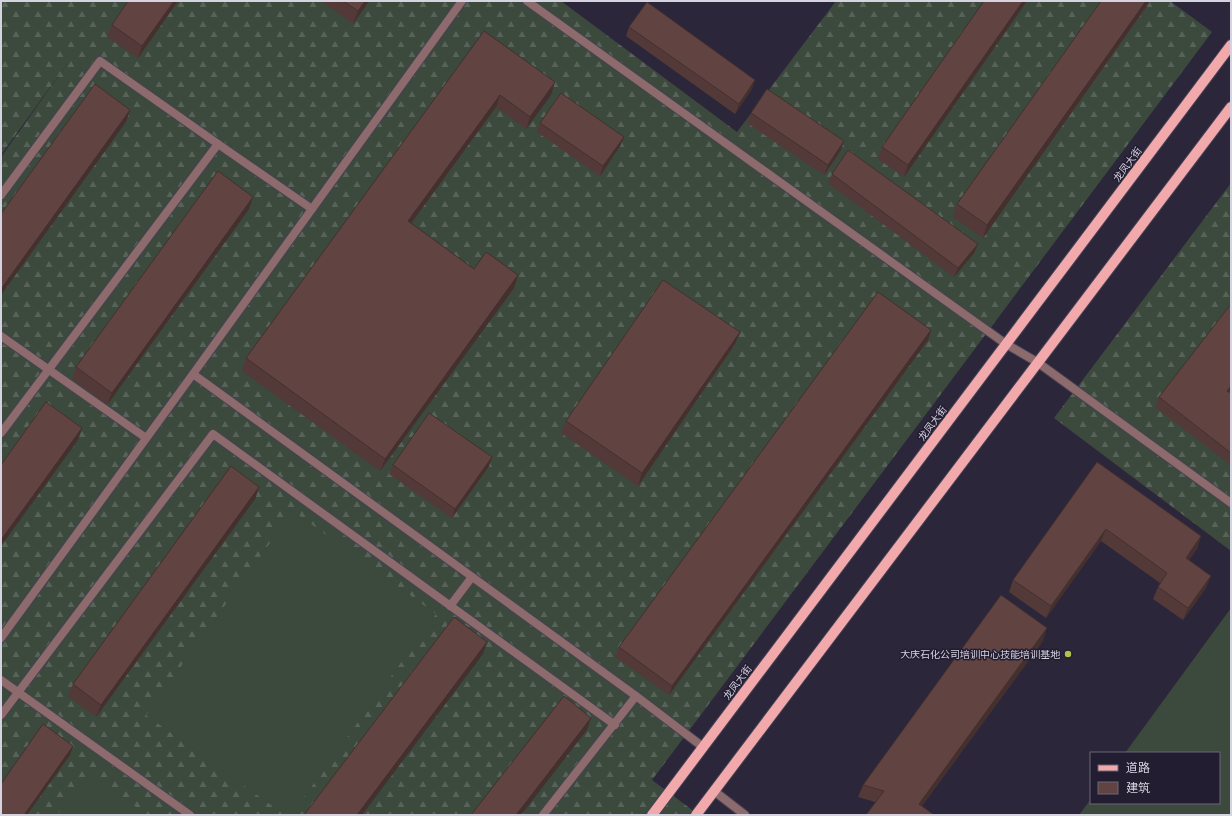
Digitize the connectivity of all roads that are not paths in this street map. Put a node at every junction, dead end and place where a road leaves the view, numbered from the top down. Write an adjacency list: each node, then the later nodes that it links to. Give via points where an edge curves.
1 (462, 1): 7 (street)
2 (527, 1): 9 (street)
3 (1231, 45): 9 (main road, 龙凤大街)
4 (1231, 107): 10 (main road)
5 (218, 144): 6 (street, via 100,61); 7 (street); 11 (street)
6 (1, 195)
7 (312, 209): 12 (street)
8 (1, 336): 11 (street)
9 (1006, 344): 10 (street); 24 (main road, 龙凤大街)
10 (1037, 362): 15 (street); 25 (main road)
11 (48, 370): 13 (street); 14 (street)
12 (193, 374): 14 (street); 16 (street)
13 (1, 433)
14 (146, 438): 18 (street)
15 (1231, 504)
16 (472, 577): 17 (street); 21 (street)
17 (450, 606): 20 (street, via 213,434); 23 (street)
18 (1, 638)
19 (1, 680): 20 (street)
20 (18, 692): 22 (street); 26 (street)
21 (636, 696): 23 (street); 24 (street)
22 (1, 715)
23 (615, 725): 27 (street)
24 (703, 747): 28 (main road, 龙凤大街)
25 (714, 791): 29 (main road); 30 (street)
26 (190, 815)
27 (543, 815)
28 (652, 815)
29 (696, 815)
30 (745, 815)

